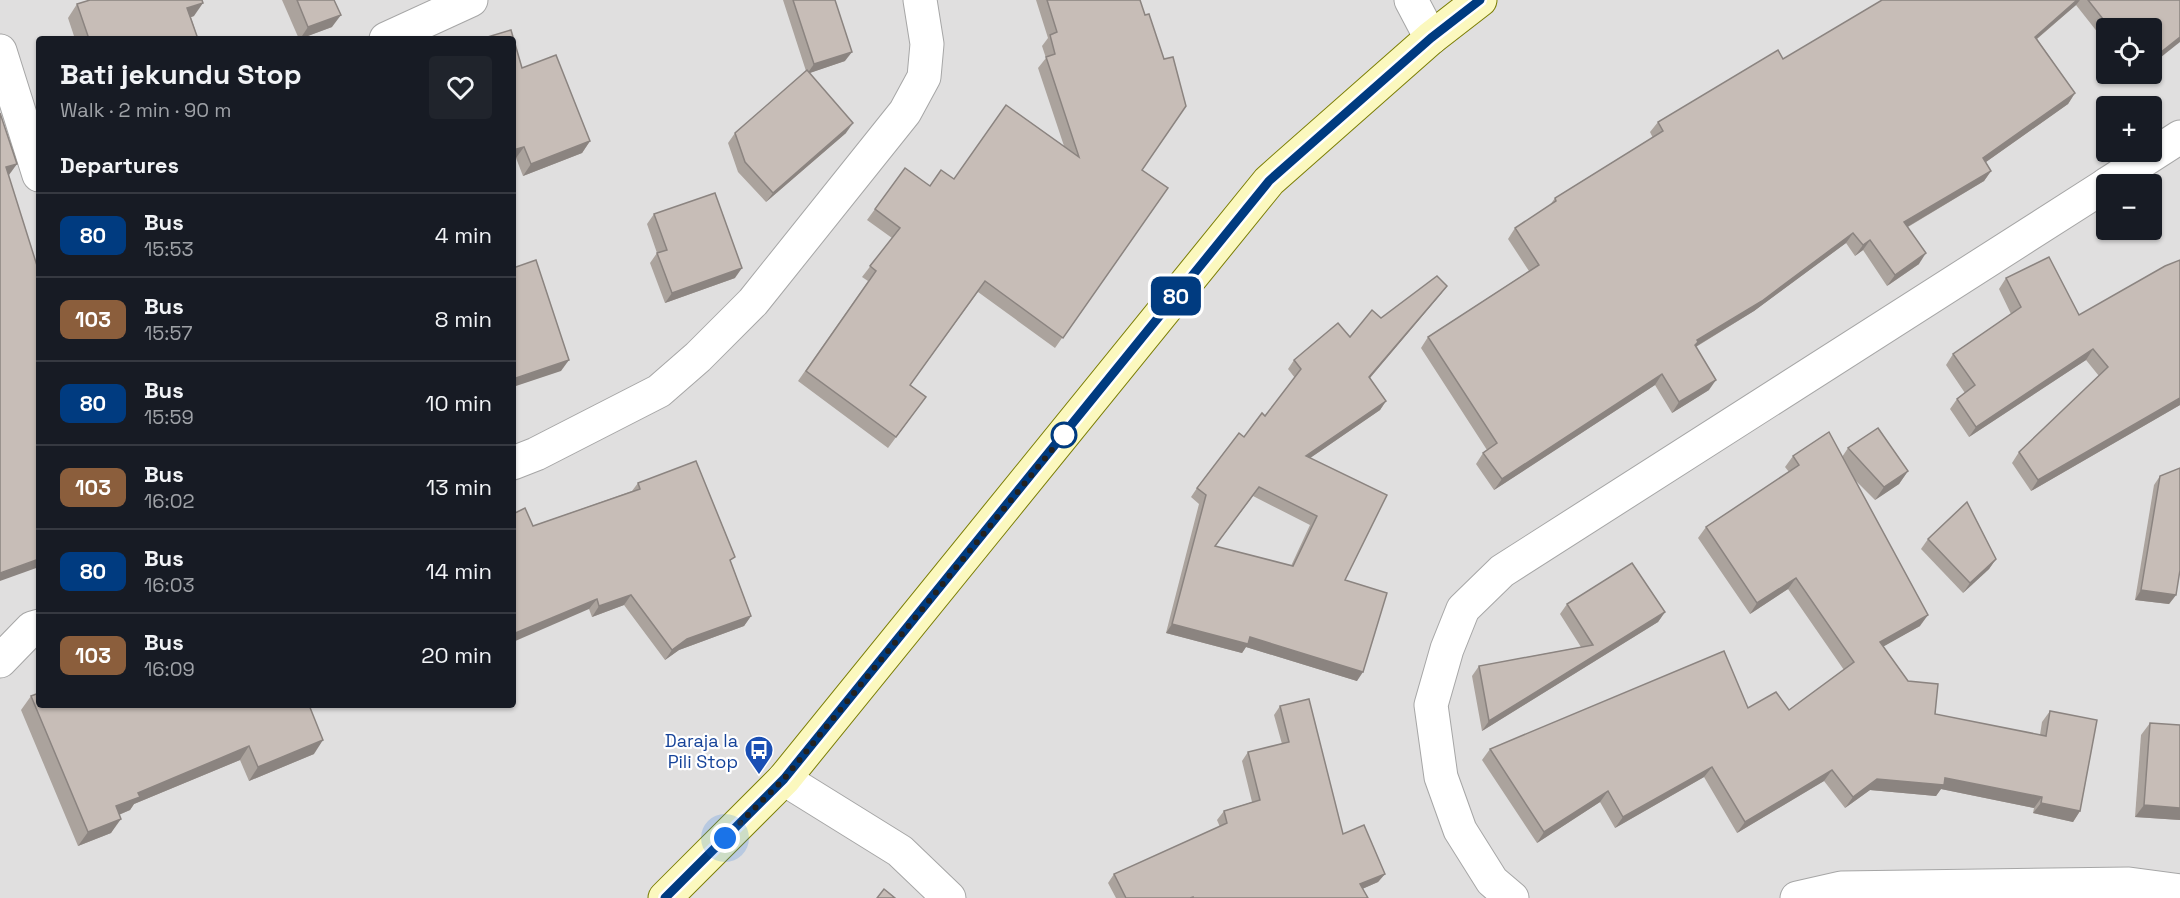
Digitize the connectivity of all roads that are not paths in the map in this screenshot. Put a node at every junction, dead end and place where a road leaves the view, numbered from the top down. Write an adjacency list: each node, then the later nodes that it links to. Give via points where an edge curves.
1 (471, 0): 5 (street)
2 (1411, 0): 6 (street)
3 (1480, 0): 6 (street)
4 (923, 1): 12 (street, via 927,44 924,77 915,95 753,302 659,391)
5 (393, 36)
6 (1431, 38): 16 (street, via 1269,181)
7 (0, 51): 9 (street)
8 (2180, 137): 10 (street)
9 (36, 166)
10 (2124, 174)
11 (2096, 192): 21 (street, via 1502,571 1463,609 1431,705 1441,777 1460,831 1492,881)
12 (516, 462)
13 (36, 626): 14 (street); 15 (street)
14 (0, 633)
15 (0, 661)
16 (784, 779): 19 (street); 20 (street, via 900,852)
17 (2180, 891): 18 (street, via 2129,884)
18 (1916, 894): 22 (street, via 1841,888)
19 (665, 898)
20 (949, 898)
21 (1512, 898)
22 (1797, 898)

